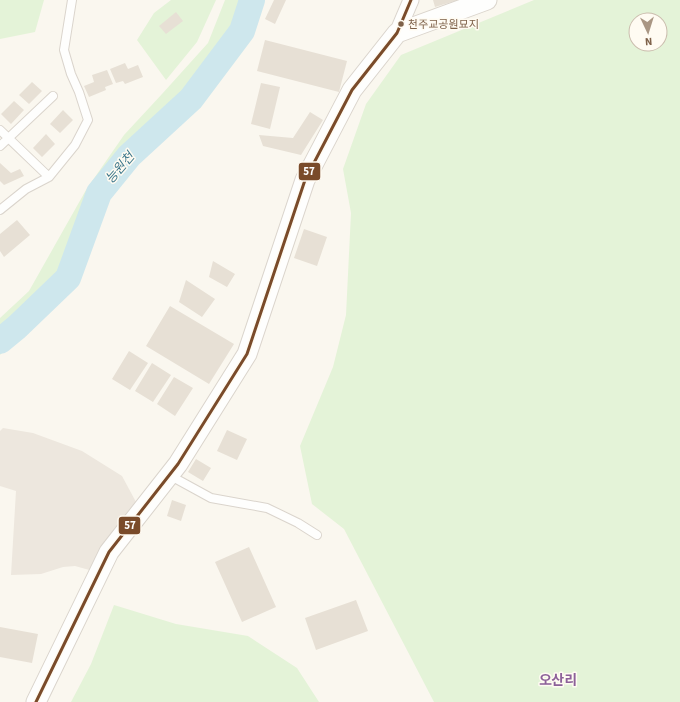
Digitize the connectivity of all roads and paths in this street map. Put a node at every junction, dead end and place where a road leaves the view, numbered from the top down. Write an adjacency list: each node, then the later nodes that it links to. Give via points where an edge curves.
1 (72, 0): 9 (lane, via 64,50 88,120 75,145)
2 (411, 0): 4 (street)
3 (487, 0): 4 (street)
4 (397, 33): 11 (street, via 352,90 305,180 247,354)
5 (53, 96): 7 (lane)
6 (0, 130): 7 (lane)
7 (8, 138): 8 (lane); 9 (lane)
8 (0, 146)
9 (49, 177): 10 (lane, via 26,189)
10 (0, 210)
11 (169, 475): 12 (lane, via 211,498 267,508); 13 (street, via 109,552)
12 (317, 535)
13 (36, 702)

